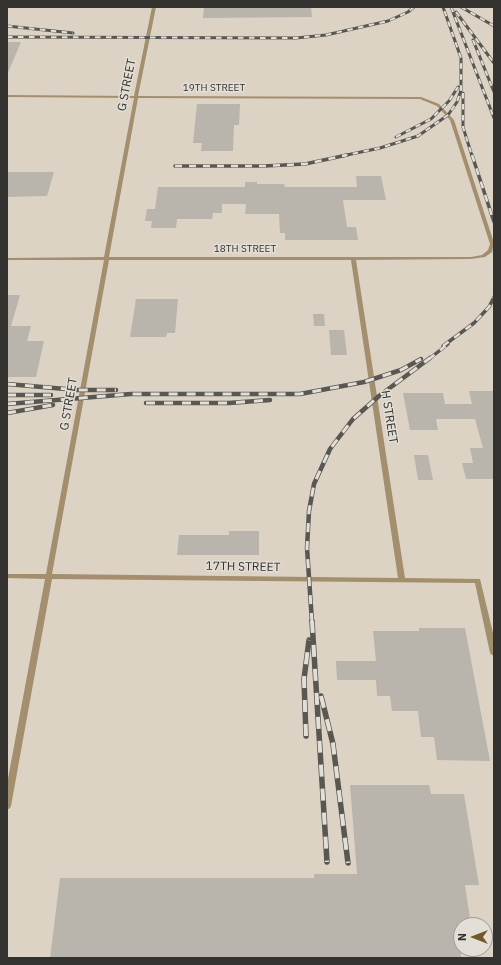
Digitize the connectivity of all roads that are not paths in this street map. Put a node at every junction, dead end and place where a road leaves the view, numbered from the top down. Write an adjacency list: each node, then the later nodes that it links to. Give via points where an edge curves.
1 (154, 7): 3 (lane, G STREET)
2 (7, 96): 3 (lane, 19TH STREET)
3 (136, 96): 4 (lane, 19TH STREET, via 421,98 438,106 452,120 492,244 490,251); 7 (lane, G STREET)
4 (483, 256): 5 (lane, 18TH STREET)
5 (353, 258): 7 (lane, 18TH STREET); 10 (lane, H STREET)
6 (7, 259): 7 (lane, 18TH STREET)
7 (107, 259): 9 (lane, G STREET)
8 (7, 576): 9 (lane, 17TH STREET)
9 (48, 576): 10 (lane, 17TH STREET); 12 (lane, G STREET)
10 (402, 580): 11 (lane, 17TH STREET, via 478,581)
11 (494, 653)
12 (7, 806)

